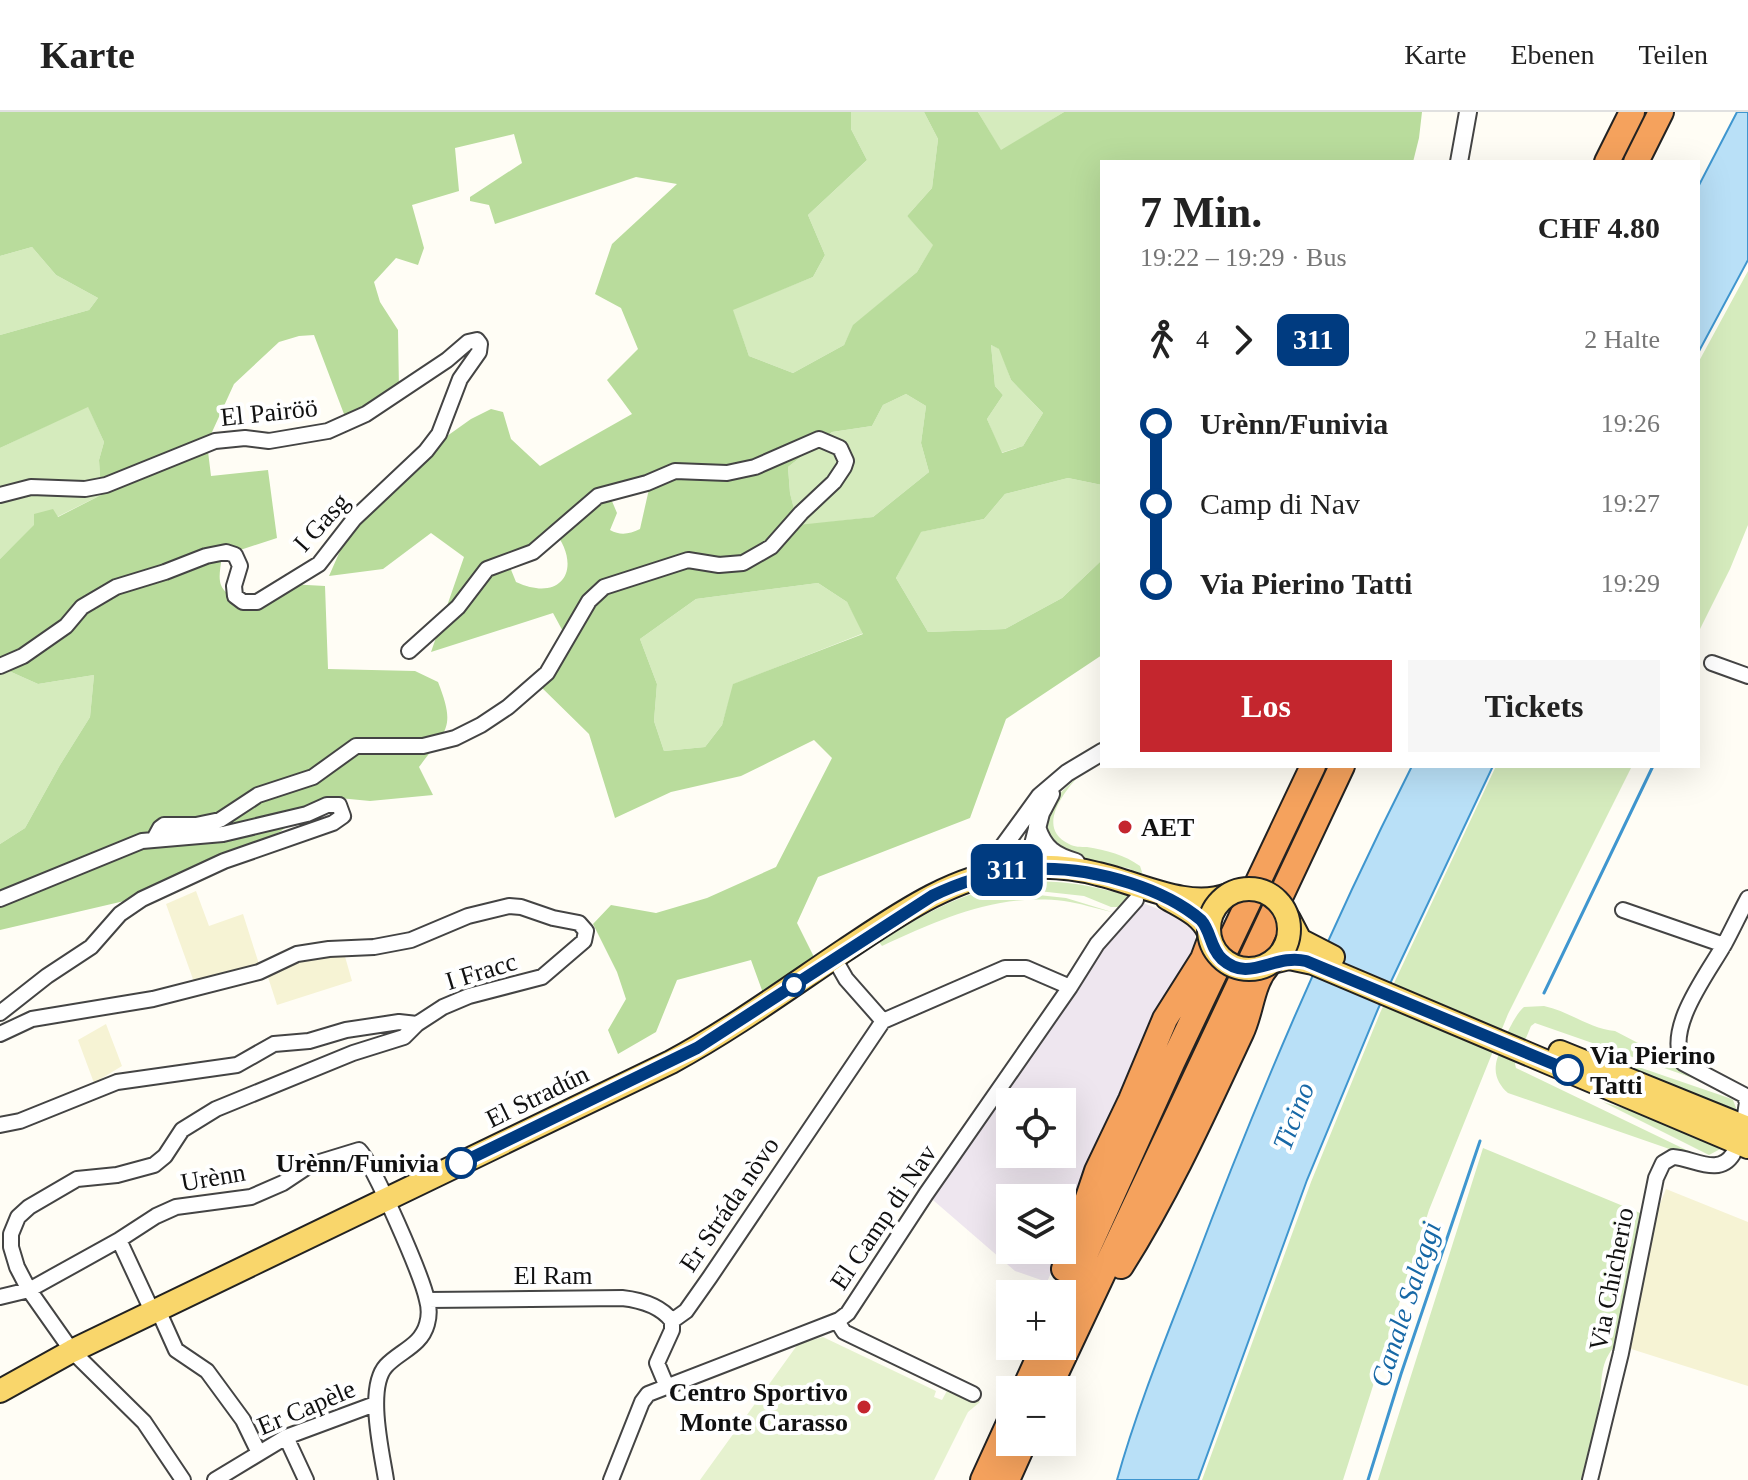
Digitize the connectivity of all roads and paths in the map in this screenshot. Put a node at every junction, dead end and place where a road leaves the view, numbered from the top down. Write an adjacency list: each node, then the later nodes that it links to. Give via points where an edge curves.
1 (1468, 112): 4 (street)
2 (1632, 112): 5 (highway)
3 (1661, 112): 6 (highway)
4 (1459, 160)
5 (1608, 160)
6 (1637, 160)
7 (479, 342): 8 (street, El Pairöö, via 468,342 366,414 328,431 269,441 215,441 106,485 31,487); 11 (street, I Gasg, via 479,352 463,373 434,442 354,519 313,570 249,603 235,596 240,566 235,555 206,556 116,587 82,607 66,626 23,656)
8 (0, 495)
9 (409, 651): 17 (street, via 458,607 487,569 533,552 598,496 680,470 727,473 755,467 819,439 833,443 843,455 844,467 834,482 759,556 731,565 688,560 599,591 547,673 469,733 423,746 356,746 313,777 258,795 220,820 164,825)
10 (1712, 663): 12 (street)
11 (0, 666)
12 (1748, 676)
13 (1100, 753): 16 (street, via 1067,773)
14 (1312, 768): 42 (highway)
15 (1341, 768): 44 (highway)
16 (1031, 822): 18 (street); 19 (street); 20 (street, via 1059,858)
17 (154, 839): 23 (street); 31 (street, via 223,834 330,804 343,812 333,823 224,861 135,903 91,947)
18 (1022, 868): 19 (main road, El Stradún); 20 (main road, El Stradún, via 1080,870)
19 (971, 879): 28 (main road, El Stradún, via 932,896)
20 (1133, 888): 21 (main road, El Stradún, via 1208,900); 26 (main road, via 1195,915); 30 (street, El Camp di Nav)
21 (1228, 895): 25 (main road, bridge, via 1240,890 1265,892); 26 (main road, bridge, via 1213,911)
22 (1748, 898): 27 (street)
23 (0, 899)
24 (1623, 910): 27 (street)
25 (1289, 919): 29 (main road, bridge, via 1287,943); 35 (main road, via 1300,940 1319,951)
26 (1210, 936): 29 (main road, bridge, via 1223,960 1233,966 1257,969); 41 (highway, via 1203,959 1165,1019 1097,1171)
27 (1724, 945): 36 (street, via 1688,1008 1679,1050 1683,1063 1744,1095)
28 (834, 958): 32 (street); 39 (main road, El Stradún, via 697,1048)
29 (1270, 964): 35 (main road, via 1289,958 1313,963); 48 (highway, via 1256,982 1244,1028 1153,1215)
30 (1070, 987): 32 (street, via 1026,968 1005,968); 50 (street, El Camp di Nav, via 853,1307)
31 (0, 1013)
32 (883, 1021): 49 (street, Er Stráda nòvo, via 710,1277 686,1311)
33 (417, 1024): 34 (street, I Fracc, via 469,996 547,975 584,941 585,928 521,907 499,908 411,940 297,954 259,972 153,999 32,1019); 37 (street, via 346,1030 274,1044 237,1065 117,1082); 43 (street, I Fracc, via 404,1037 216,1109 182,1130 154,1165 77,1179 29,1207 15,1222 10,1241)
34 (0, 1034)
35 (1534, 1049): 36 (main road, via 1615,1072); 38 (main road)
36 (1747, 1121)
37 (0, 1125)
38 (1740, 1150): 67 (street, Via Chicherio, via 1725,1163 1673,1157 1659,1169)
39 (386, 1200): 40 (street, Urènn, via 361,1151 354,1149 310,1165 251,1197 176,1207); 46 (street, Urènn); 47 (main road, El Stradún)
40 (119, 1240): 43 (street, Urènn); 47 (street)
41 (1061, 1280)
42 (1074, 1280)
43 (29, 1290): 45 (street, Urènn); 51 (street, I Fracc)
44 (1076, 1295)
45 (0, 1297)
46 (427, 1300): 49 (street, El Ram, via 622,1298 649,1304); 55 (street, via 423,1337 385,1367)
47 (156, 1312): 51 (main road, El Stradún); 58 (street, via 176,1350 207,1371 243,1420)
48 (1076, 1314)
49 (672, 1321): 52 (street, Er Stráda nòvo, via 657,1363)
50 (837, 1321): 52 (street, El Camp di Nav); 54 (street, via 844,1332)
51 (72, 1351): 53 (main road, El Stradún); 60 (street, I Fracc, via 136,1413)
52 (667, 1387): 64 (street, via 642,1402)
53 (0, 1391)
54 (973, 1394)
55 (375, 1404): 56 (street, Er Capèle); 63 (street)
56 (286, 1437): 58 (street, Er Capèle); 62 (street)
57 (996, 1452): 65 (highway)
58 (259, 1453): 61 (street, Er Capèle)
59 (1018, 1456): 66 (highway)
60 (183, 1480)
61 (215, 1480)
62 (306, 1480)
63 (386, 1480)
64 (611, 1480)
65 (983, 1480)
66 (1007, 1480)
67 (1590, 1480)

